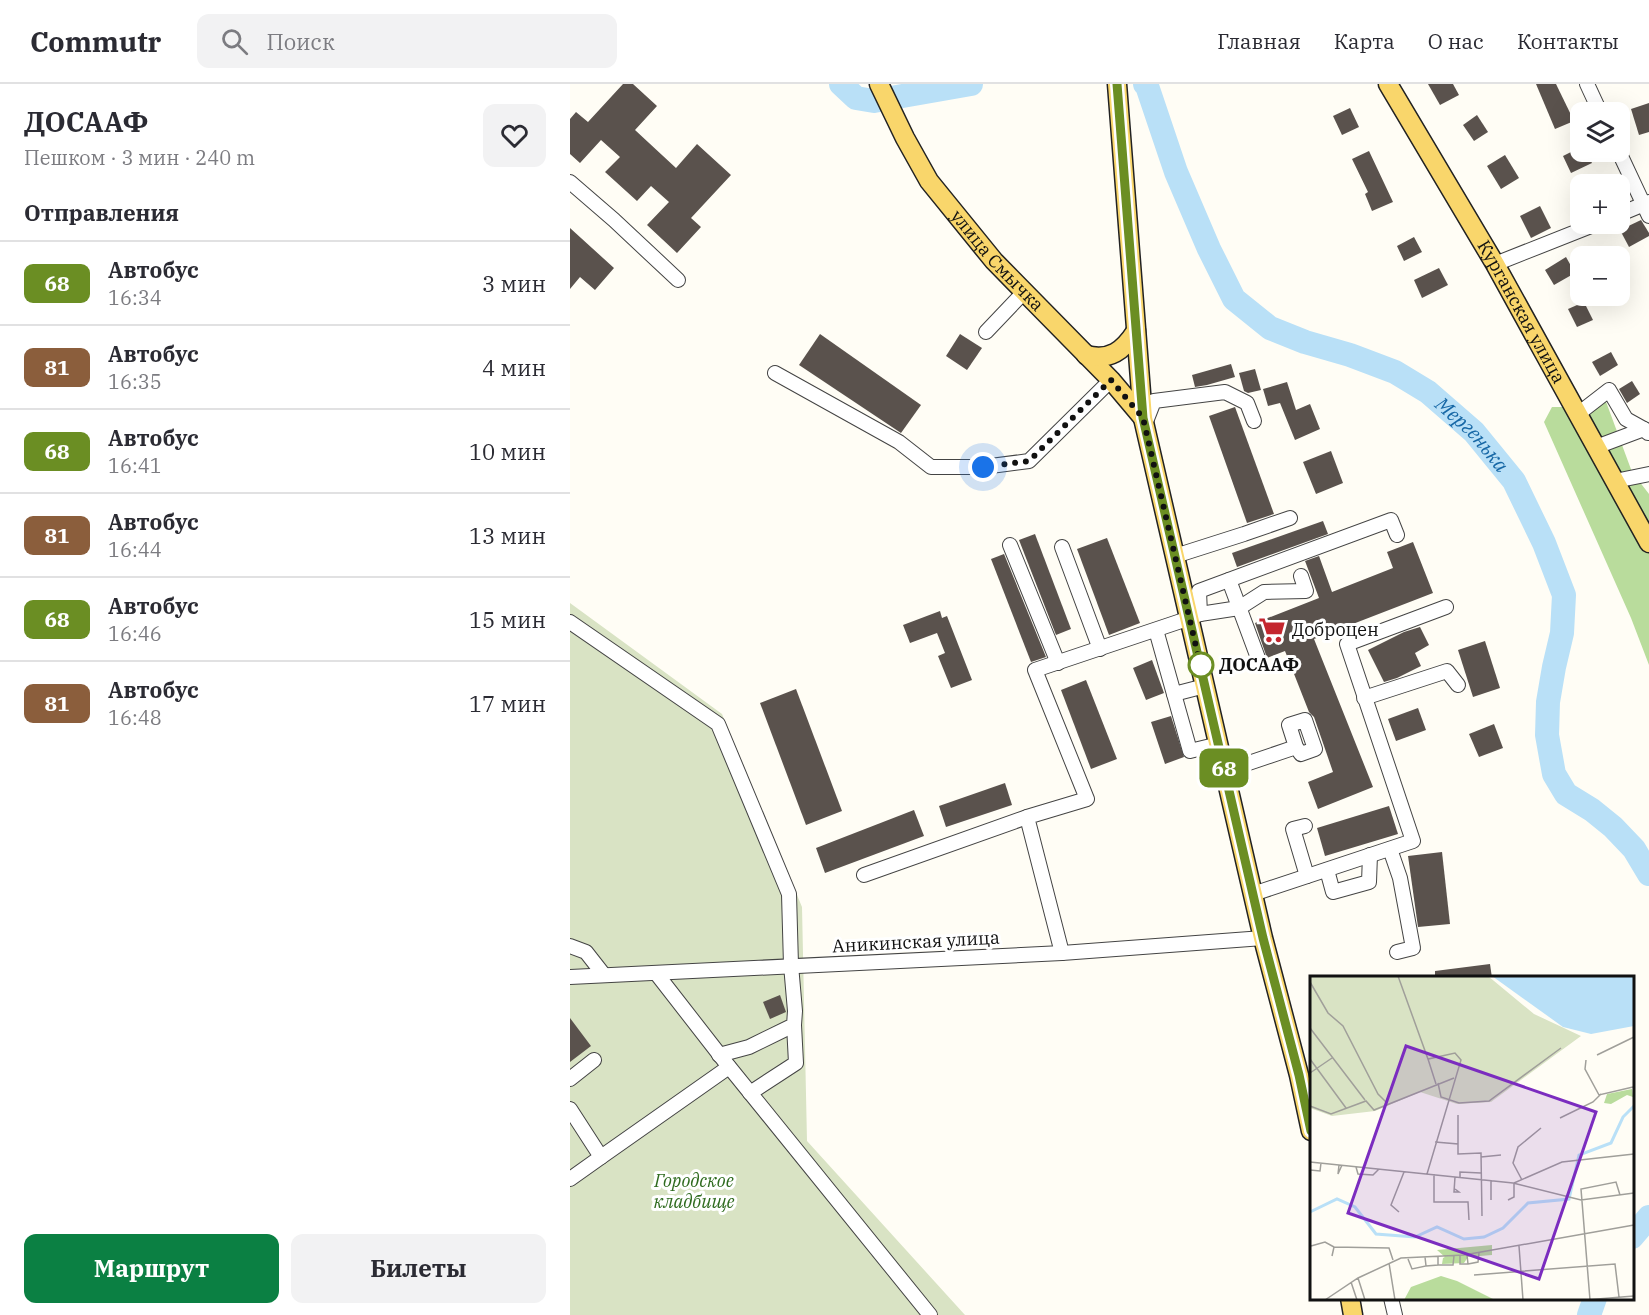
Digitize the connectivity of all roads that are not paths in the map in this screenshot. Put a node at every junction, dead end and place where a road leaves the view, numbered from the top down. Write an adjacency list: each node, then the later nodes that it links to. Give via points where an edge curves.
1 (879, 84): 13 (main road, улица Смычка, via 929,181 993,261)
2 (1388, 84): 11 (main road, Курганская улица)
3 (1587, 84): 5 (street)
4 (1117, 92): 14 (main road)
5 (1595, 102)
6 (1624, 162): 8 (street)
7 (570, 182): 12 (street)
8 (1647, 207): 9 (street)
9 (1630, 211)
10 (1571, 234): 11 (street)
11 (1495, 264): 19 (main road, Курганская улица)
12 (678, 280)
13 (1024, 292): 15 (street); 16 (main road, улица Смычка)
14 (1136, 331): 16 (main road, via 1110,356); 21 (main road)
15 (986, 332)
16 (1086, 355): 18 (main road, улица Смычка)
17 (775, 373): 18 (street, via 899,442 931,467 983,467 1029,461)
18 (1111, 380): 21 (main road, улица Смычка)
19 (1578, 414): 22 (street, via 1609,390 1626,419); 23 (main road, Курганская улица)
20 (1254, 421): 21 (street, via 1247,403 1225,392 1154,401)
21 (1143, 422): 31 (main road)
22 (1647, 432): 23 (street)
23 (1596, 447): 25 (main road, Курганская улица)
24 (1649, 474): 25 (street)
25 (1615, 481): 28 (main road, Курганская улица)
26 (1290, 518): 31 (street)
27 (1397, 535): 33 (street, via 1391,520)
28 (1649, 543)
29 (1011, 545): 41 (street)
30 (1062, 547): 39 (street)
31 (1175, 556): 36 (main road)
32 (1301, 576): 35 (street, via 1306,591 1264,592)
33 (1229, 580): 35 (street); 36 (street, via 1199,591)
34 (1446, 607): 45 (street, via 1347,645)
35 (1239, 608): 36 (street); 40 (street)
36 (1195, 616): 38 (street); 43 (main road)
37 (570, 622): 61 (street, via 718,724 789,894)
38 (1156, 630): 39 (street); 44 (street)
39 (1100, 649): 41 (street)
40 (1258, 658)
41 (1058, 663): 49 (street, via 1035,670 1087,799)
42 (1458, 685): 45 (street, via 1447,671)
43 (1205, 686): 44 (street); 46 (main road)
44 (1174, 694): 46 (street, via 1190,751)
45 (1364, 698): 51 (street, via 1413,841)
46 (1219, 744): 48 (main road)
47 (1296, 747): 48 (street)
48 (1225, 771): 56 (main road)
49 (1028, 817): 54 (street); 60 (street)
50 (1305, 826): 55 (street, via 1293,829)
51 (1390, 849): 52 (street); 59 (street, via 1400,878 1413,948)
52 (1370, 855): 53 (street); 53 (street, via 1369,882 1333,892)
53 (1327, 870): 55 (street)
54 (864, 875)
55 (1307, 876): 56 (street)
56 (1253, 894): 57 (main road)
57 (1263, 938): 60 (street, Аникинская улица); 69 (main road)
58 (570, 946): 63 (street, via 586,952)
59 (1397, 952)
60 (1062, 953): 61 (street, Аникинская улица)
61 (790, 965): 62 (street, Аникинская улица); 65 (street)
62 (656, 972): 63 (street, Аникинская улица); 66 (street)
63 (604, 975): 64 (street, Аникинская улица)
64 (570, 977)
65 (795, 1025): 66 (street, via 749,1047); 71 (street, via 796,1064)
66 (719, 1054): 68 (street)
67 (594, 1060): 70 (street)
68 (729, 1067): 71 (street); 74 (street)
69 (1305, 1074): 73 (main road)
70 (570, 1079)
71 (750, 1092): 78 (street)
72 (570, 1109): 74 (street)
73 (1310, 1122)
74 (601, 1157): 75 (street)
75 (570, 1179)
76 (1350, 1300): 79 (main road)
77 (1391, 1300): 80 (street)
78 (930, 1315)
79 (1353, 1315)
80 (1395, 1315)

